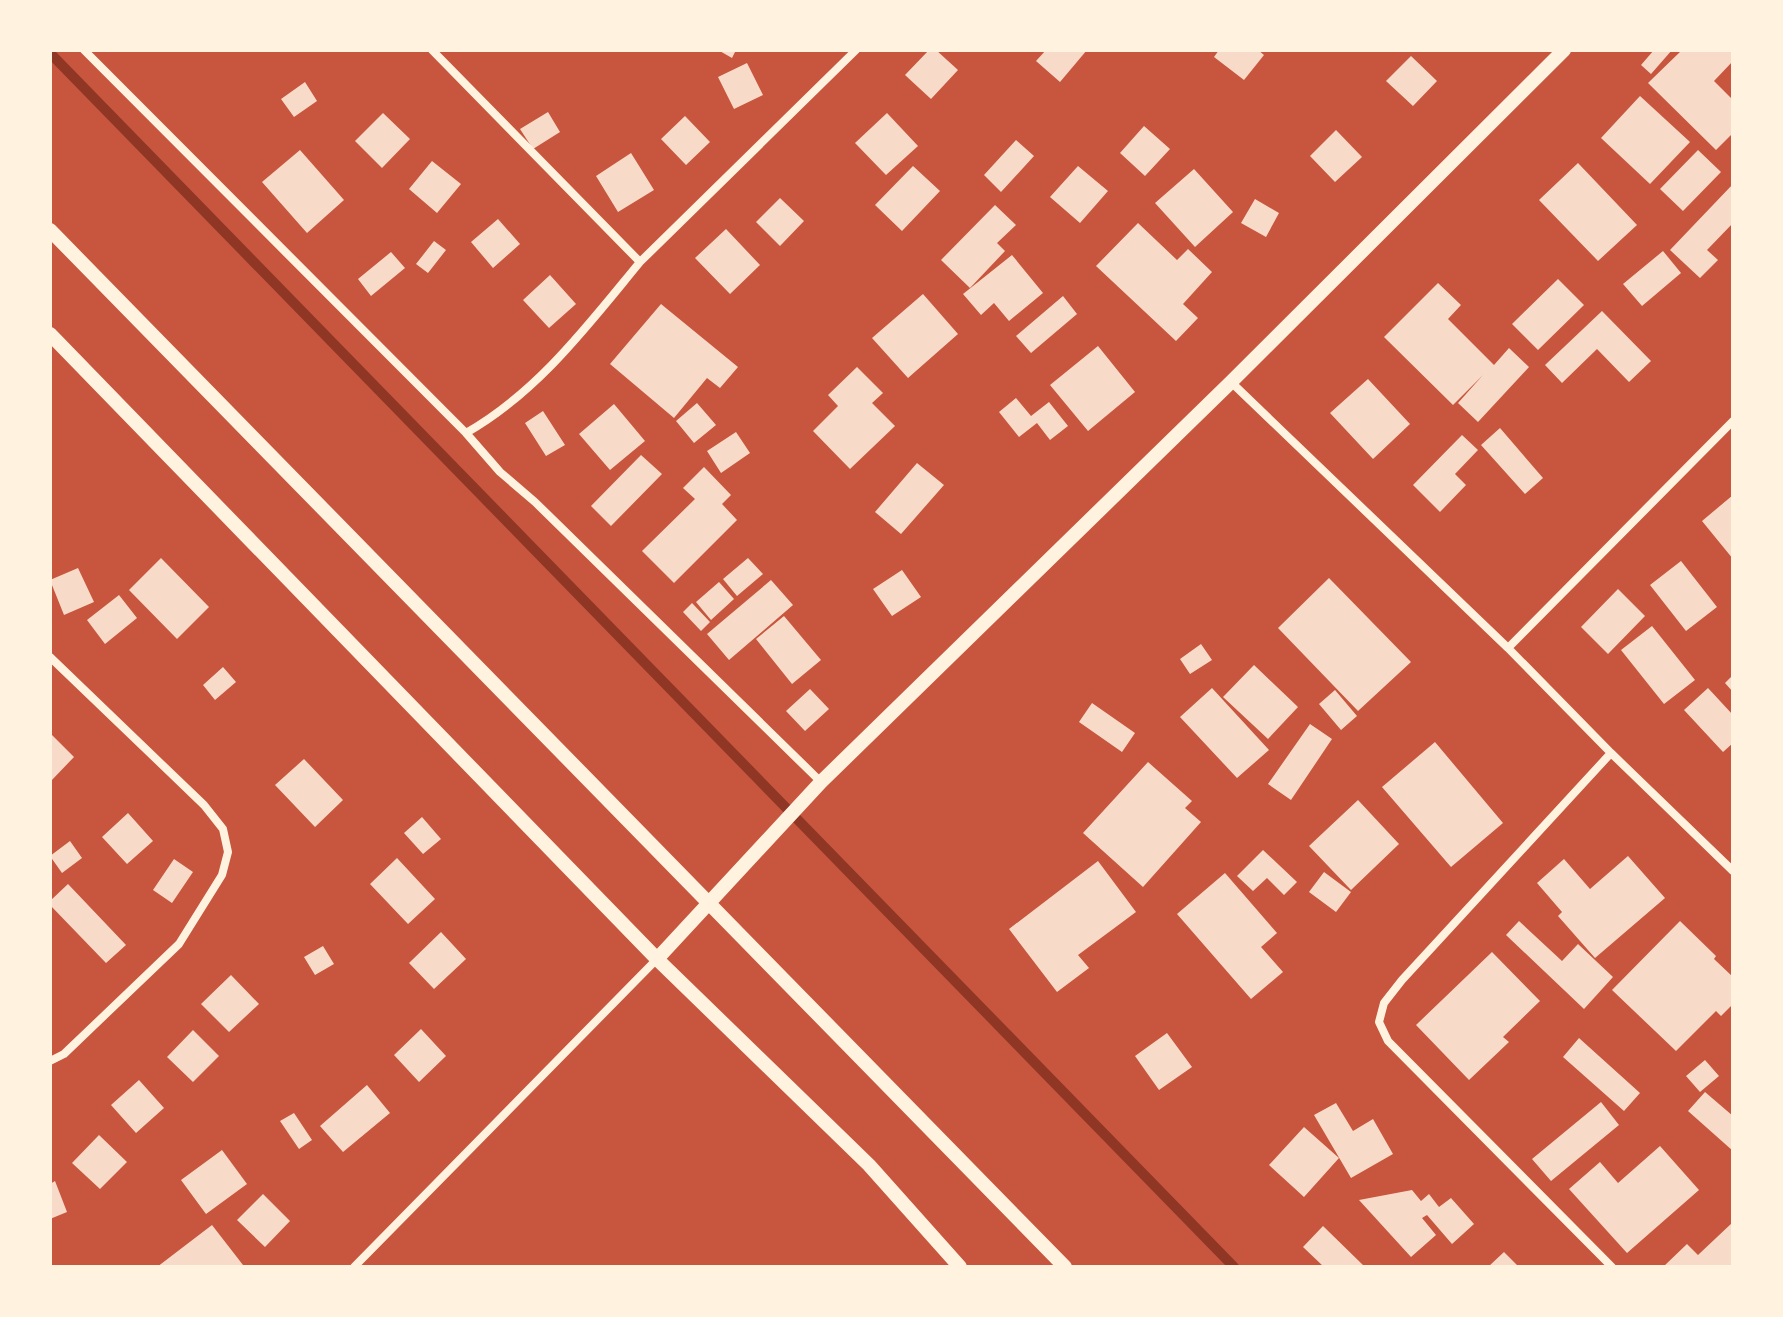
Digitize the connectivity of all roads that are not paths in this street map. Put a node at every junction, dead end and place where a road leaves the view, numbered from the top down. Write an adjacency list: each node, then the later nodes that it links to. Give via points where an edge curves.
1 (84, 50): 10 (street)
2 (432, 50): 6 (street)
3 (856, 50): 6 (street)
4 (1564, 50): 8 (street)
5 (50, 230): 16 (street)
6 (640, 262): 10 (street, via 538,379)
7 (50, 334): 17 (street)
8 (1231, 382): 11 (street); 14 (street)
9 (1733, 421): 11 (street)
10 (466, 433): 14 (street)
11 (1508, 648): 13 (street)
12 (50, 657): 18 (street, via 204,805 223,829 228,852 222,875 179,944 64,1054)
13 (1611, 753): 15 (street); 22 (street, via 1402,980 1384,1003 1379,1022 1388,1041)
14 (821, 782): 16 (street)
15 (1733, 871)
16 (709, 904): 17 (street); 21 (street)
17 (657, 959): 19 (street); 20 (street, via 869,1165)
18 (50, 1061)
19 (354, 1267)
20 (960, 1267)
21 (1065, 1267)
22 (1612, 1267)

